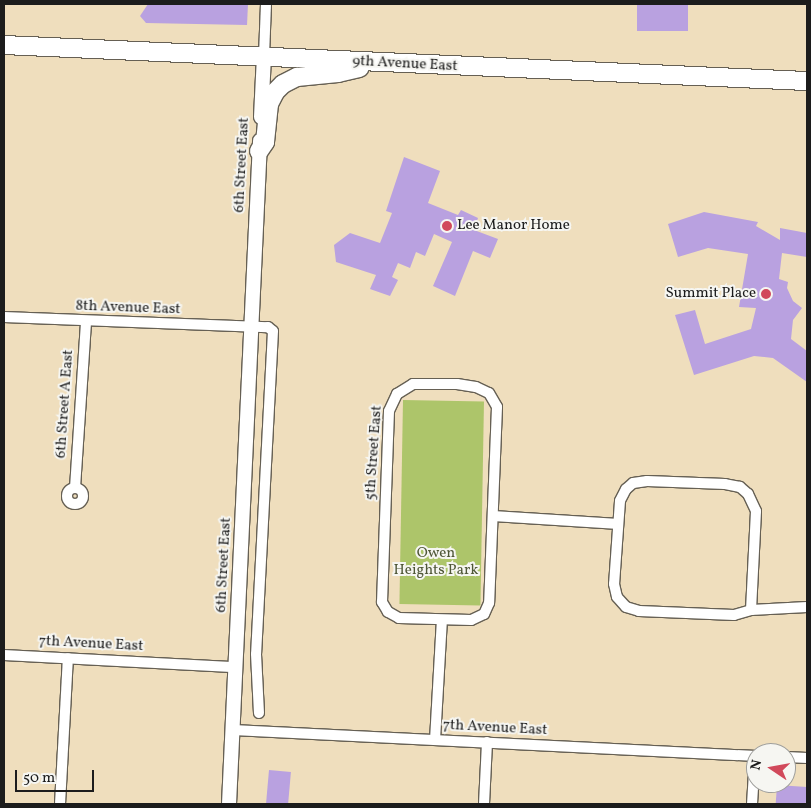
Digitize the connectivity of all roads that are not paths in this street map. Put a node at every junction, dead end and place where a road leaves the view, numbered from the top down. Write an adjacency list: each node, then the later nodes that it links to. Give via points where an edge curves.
1 (266, 4): 3 (street, 6th Street East)
2 (4, 45): 3 (highway, 9th Avenue East)
3 (264, 56): 4 (highway, 9th Avenue East); 6 (main road, 6th Street East)
4 (379, 63): 5 (highway, 9th Avenue East); 6 (highway, via 338,73 297,77 283,84 269,104 265,142)
5 (807, 81)
6 (259, 151): 9 (main road, 6th Street East)
7 (4, 317): 8 (street, 8th Avenue East)
8 (86, 321): 9 (street, 8th Avenue East); 10 (street, 6th Street A East)
9 (251, 327): 18 (main road, 6th Street East); 19 (street, via 268,327 273,331 256,654)
10 (75, 488)
11 (494, 516): 12 (street); 15 (street, 5th Street East, via 486,611 471,620); 15 (street, 5th Street East, via 498,413 492,397 481,388 457,384 419,384 402,390 393,399 389,411 381,598 386,609 395,616)
12 (618, 524): 14 (street, via 614,589 626,607 639,611 734,615); 14 (street, via 621,497 633,484 647,481 725,484 743,490 752,499 756,511)
13 (807, 607): 14 (street)
14 (751, 610)
15 (442, 620): 21 (street)
16 (4, 654): 17 (street, 7th Avenue East)
17 (68, 658): 18 (street, 7th Avenue East); 24 (street)
18 (236, 667): 20 (main road, 6th Street East)
19 (259, 713)
20 (233, 730): 21 (street, 7th Avenue East); 25 (main road, 6th Street East)
21 (435, 740): 22 (street, 7th Avenue East)
22 (487, 742): 23 (street, 7th Avenue East); 26 (street)
23 (746, 756)
24 (60, 804)
25 (229, 804)
26 (484, 804)

